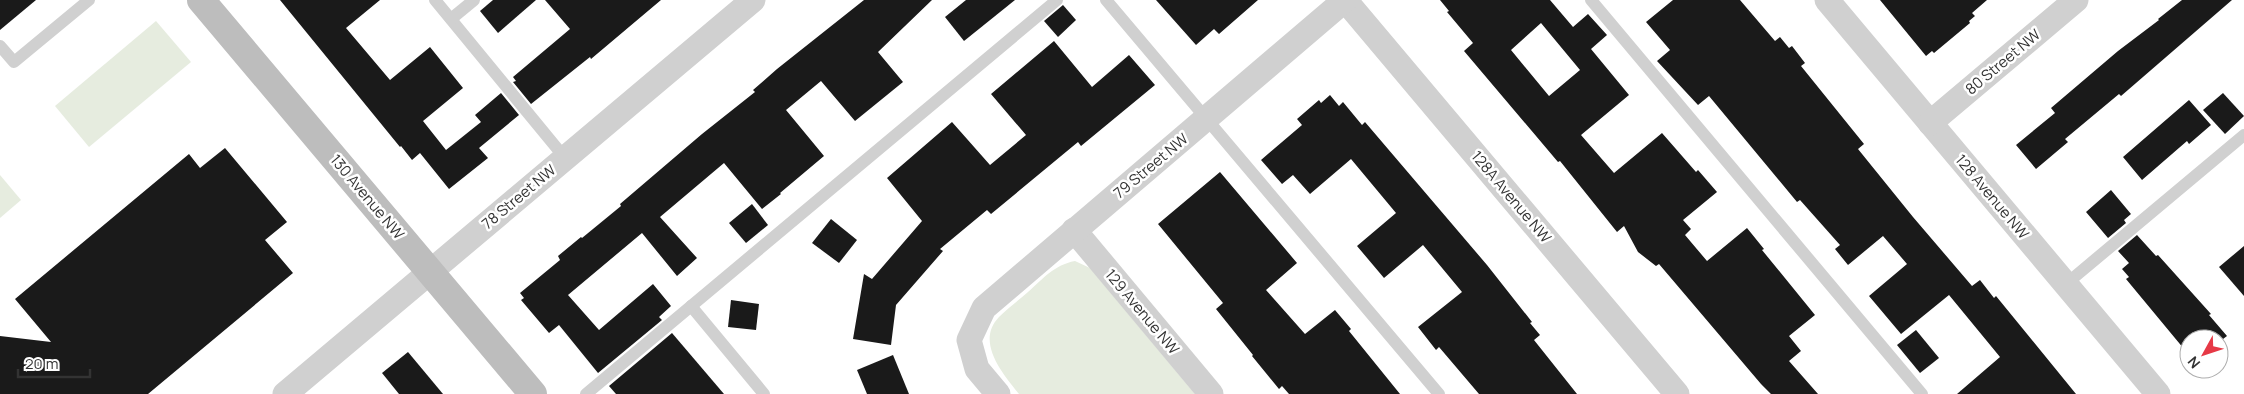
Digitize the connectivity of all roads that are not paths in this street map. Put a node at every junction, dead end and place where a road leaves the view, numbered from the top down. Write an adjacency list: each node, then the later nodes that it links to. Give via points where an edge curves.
1 (89, 0): 13 (lane, via 14,62)
2 (201, 0): 19 (street, 130 Avenue NW)
3 (435, 0): 12 (lane)
4 (474, 0): 12 (lane)
5 (753, 0): 17 (street, 78 Street NW)
6 (1057, 0): 21 (lane)
7 (1106, 0): 14 (lane)
8 (1345, 0): 14 (street, 79 Street NW); 29 (street, 128A Avenue NW)
9 (1591, 0): 30 (lane)
10 (1827, 0): 15 (street, 128 Avenue NW)
11 (2076, 0): 15 (street, 80 Street NW)
12 (451, 19): 17 (lane)
13 (0, 46)
14 (1207, 119): 18 (street, 79 Street NW); 28 (lane)
15 (1930, 123): 20 (street, 128 Avenue NW)
16 (2244, 135): 20 (lane)
17 (565, 158): 19 (street, 78 Street NW)
18 (1074, 230): 26 (street, 79 Street NW, via 984,308 969,340 977,369); 27 (street, 129 Avenue NW)
19 (429, 272): 22 (street, 78 Street NW); 23 (street, 130 Avenue NW)
20 (2066, 284): 31 (street, 128 Avenue NW)
21 (691, 306): 24 (lane); 25 (lane)
22 (291, 392)
23 (533, 394)
24 (586, 394)
25 (764, 394)
26 (998, 394)
27 (1211, 394)
28 (1439, 394)
29 (1677, 394)
30 (1922, 394)
31 (2158, 394)

